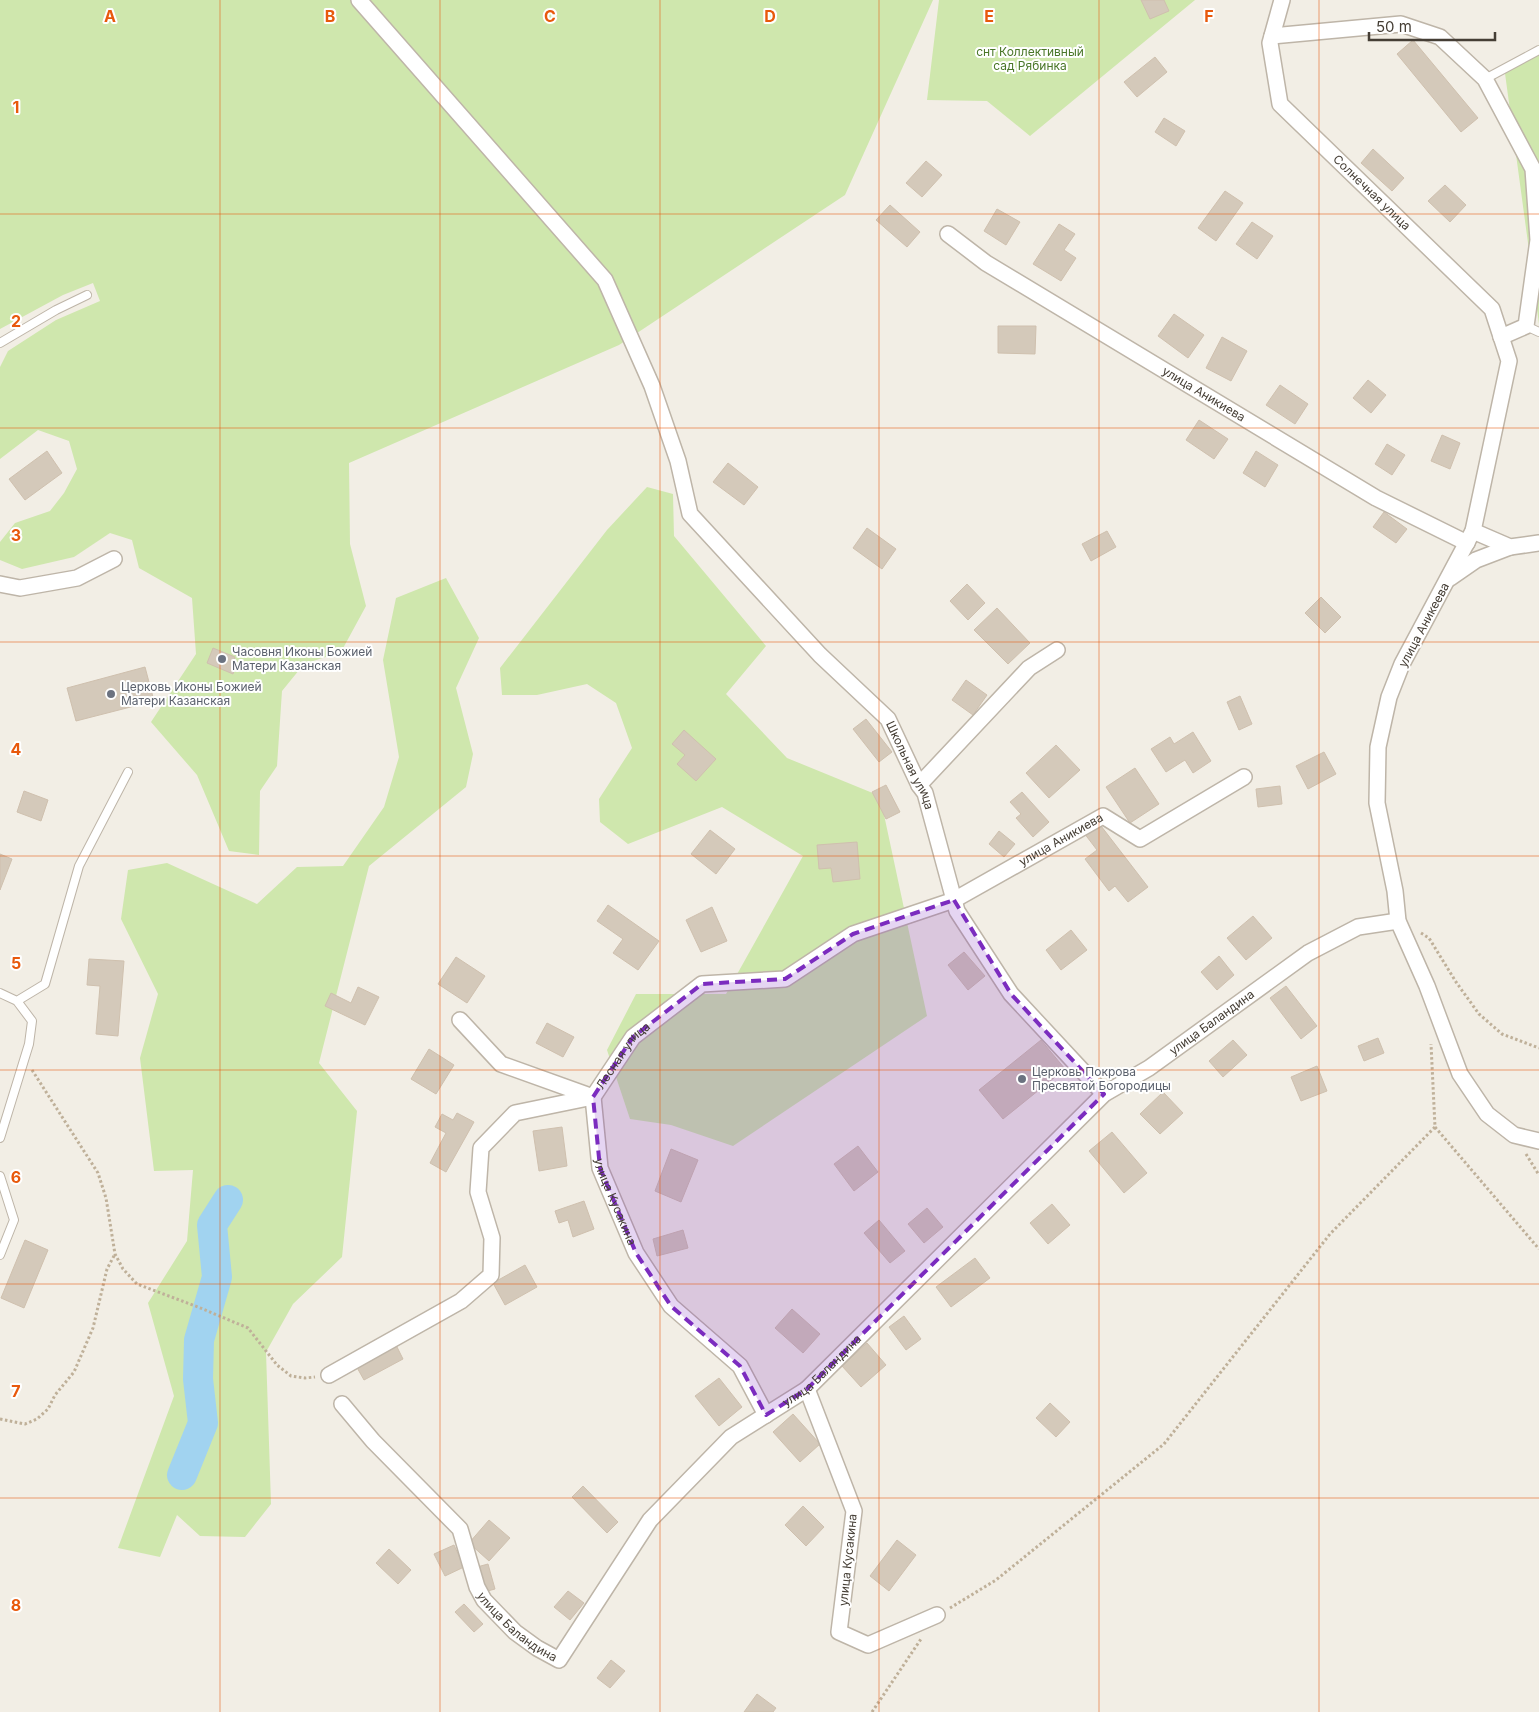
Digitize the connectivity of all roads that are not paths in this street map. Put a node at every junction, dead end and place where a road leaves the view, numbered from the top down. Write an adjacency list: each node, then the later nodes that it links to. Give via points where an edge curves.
1 (359, 0): 20 (street, Школьная улица, via 605,280 652,386 678,461 690,514 820,655 888,718)
2 (1282, 0): 3 (street, Солнечная улица)
3 (1272, 36): 5 (street, via 1401,24 1440,37); 9 (street, Солнечная улица, via 1270,43 1280,104 1492,309)
4 (1539, 50): 5 (lane)
5 (1486, 79): 8 (street, via 1533,169 1538,240)
6 (948, 234): 11 (street, улица Аникиева, via 986,263 1376,498)
7 (87, 295): 10 (lane)
8 (1532, 329): 9 (street)
9 (1501, 337): 11 (street, улица Аникеева, via 1509,360)
10 (0, 343)
11 (1470, 537): 13 (street, улица Аникиева); 15 (street, улица Аникеева)
12 (1539, 543): 13 (street)
13 (1510, 546): 15 (street, via 1476,560)
14 (114, 559): 16 (street, via 77,578 20,588)
15 (1448, 579): 22 (street, улица Аникеева, via 1402,664 1389,697 1378,747 1377,803)
16 (0, 584)
17 (1057, 650): 20 (street, via 1029,668)
18 (128, 772): 24 (lane, via 79,866 45,984)
19 (1244, 776): 21 (street, улица Аникиева, via 1140,839 1103,816)
20 (919, 785): 21 (street, Школьная улица, via 925,793)
21 (954, 900): 26 (street, Школьная улица, via 957,911 1010,994); 27 (street, Лесная улица, via 853,934 784,980 702,984 633,1038)
22 (1398, 921): 26 (street, улица Баландина, via 1358,927 1308,953 1148,1068); 29 (street, улица Аникеева, via 1460,1074 1487,1114 1514,1135)
23 (0, 993): 24 (lane)
24 (17, 1001): 28 (lane, via 32,1021 30,1044)
25 (460, 1020): 27 (street, via 501,1064)
26 (1104, 1094): 33 (street, улица Баландина)
27 (593, 1097): 32 (street, Лесная улица, via 515,1113 481,1148 478,1192 492,1238 491,1275 461,1301); 35 (street, улица Кусакина, via 600,1168 636,1253 670,1306 740,1366)
28 (0, 1138)
29 (1539, 1141)
30 (0, 1176): 31 (lane, via 14,1220)
31 (0, 1256)
32 (329, 1376)
33 (807, 1389): 35 (street, улица Баландина); 36 (street, улица Кусакина, via 854,1512 840,1632 868,1645)
34 (342, 1404): 35 (street, улица Баландина, via 373,1441 460,1530 484,1600 514,1632 559,1660 650,1520 731,1437)
35 (766, 1415)
36 (937, 1615)

